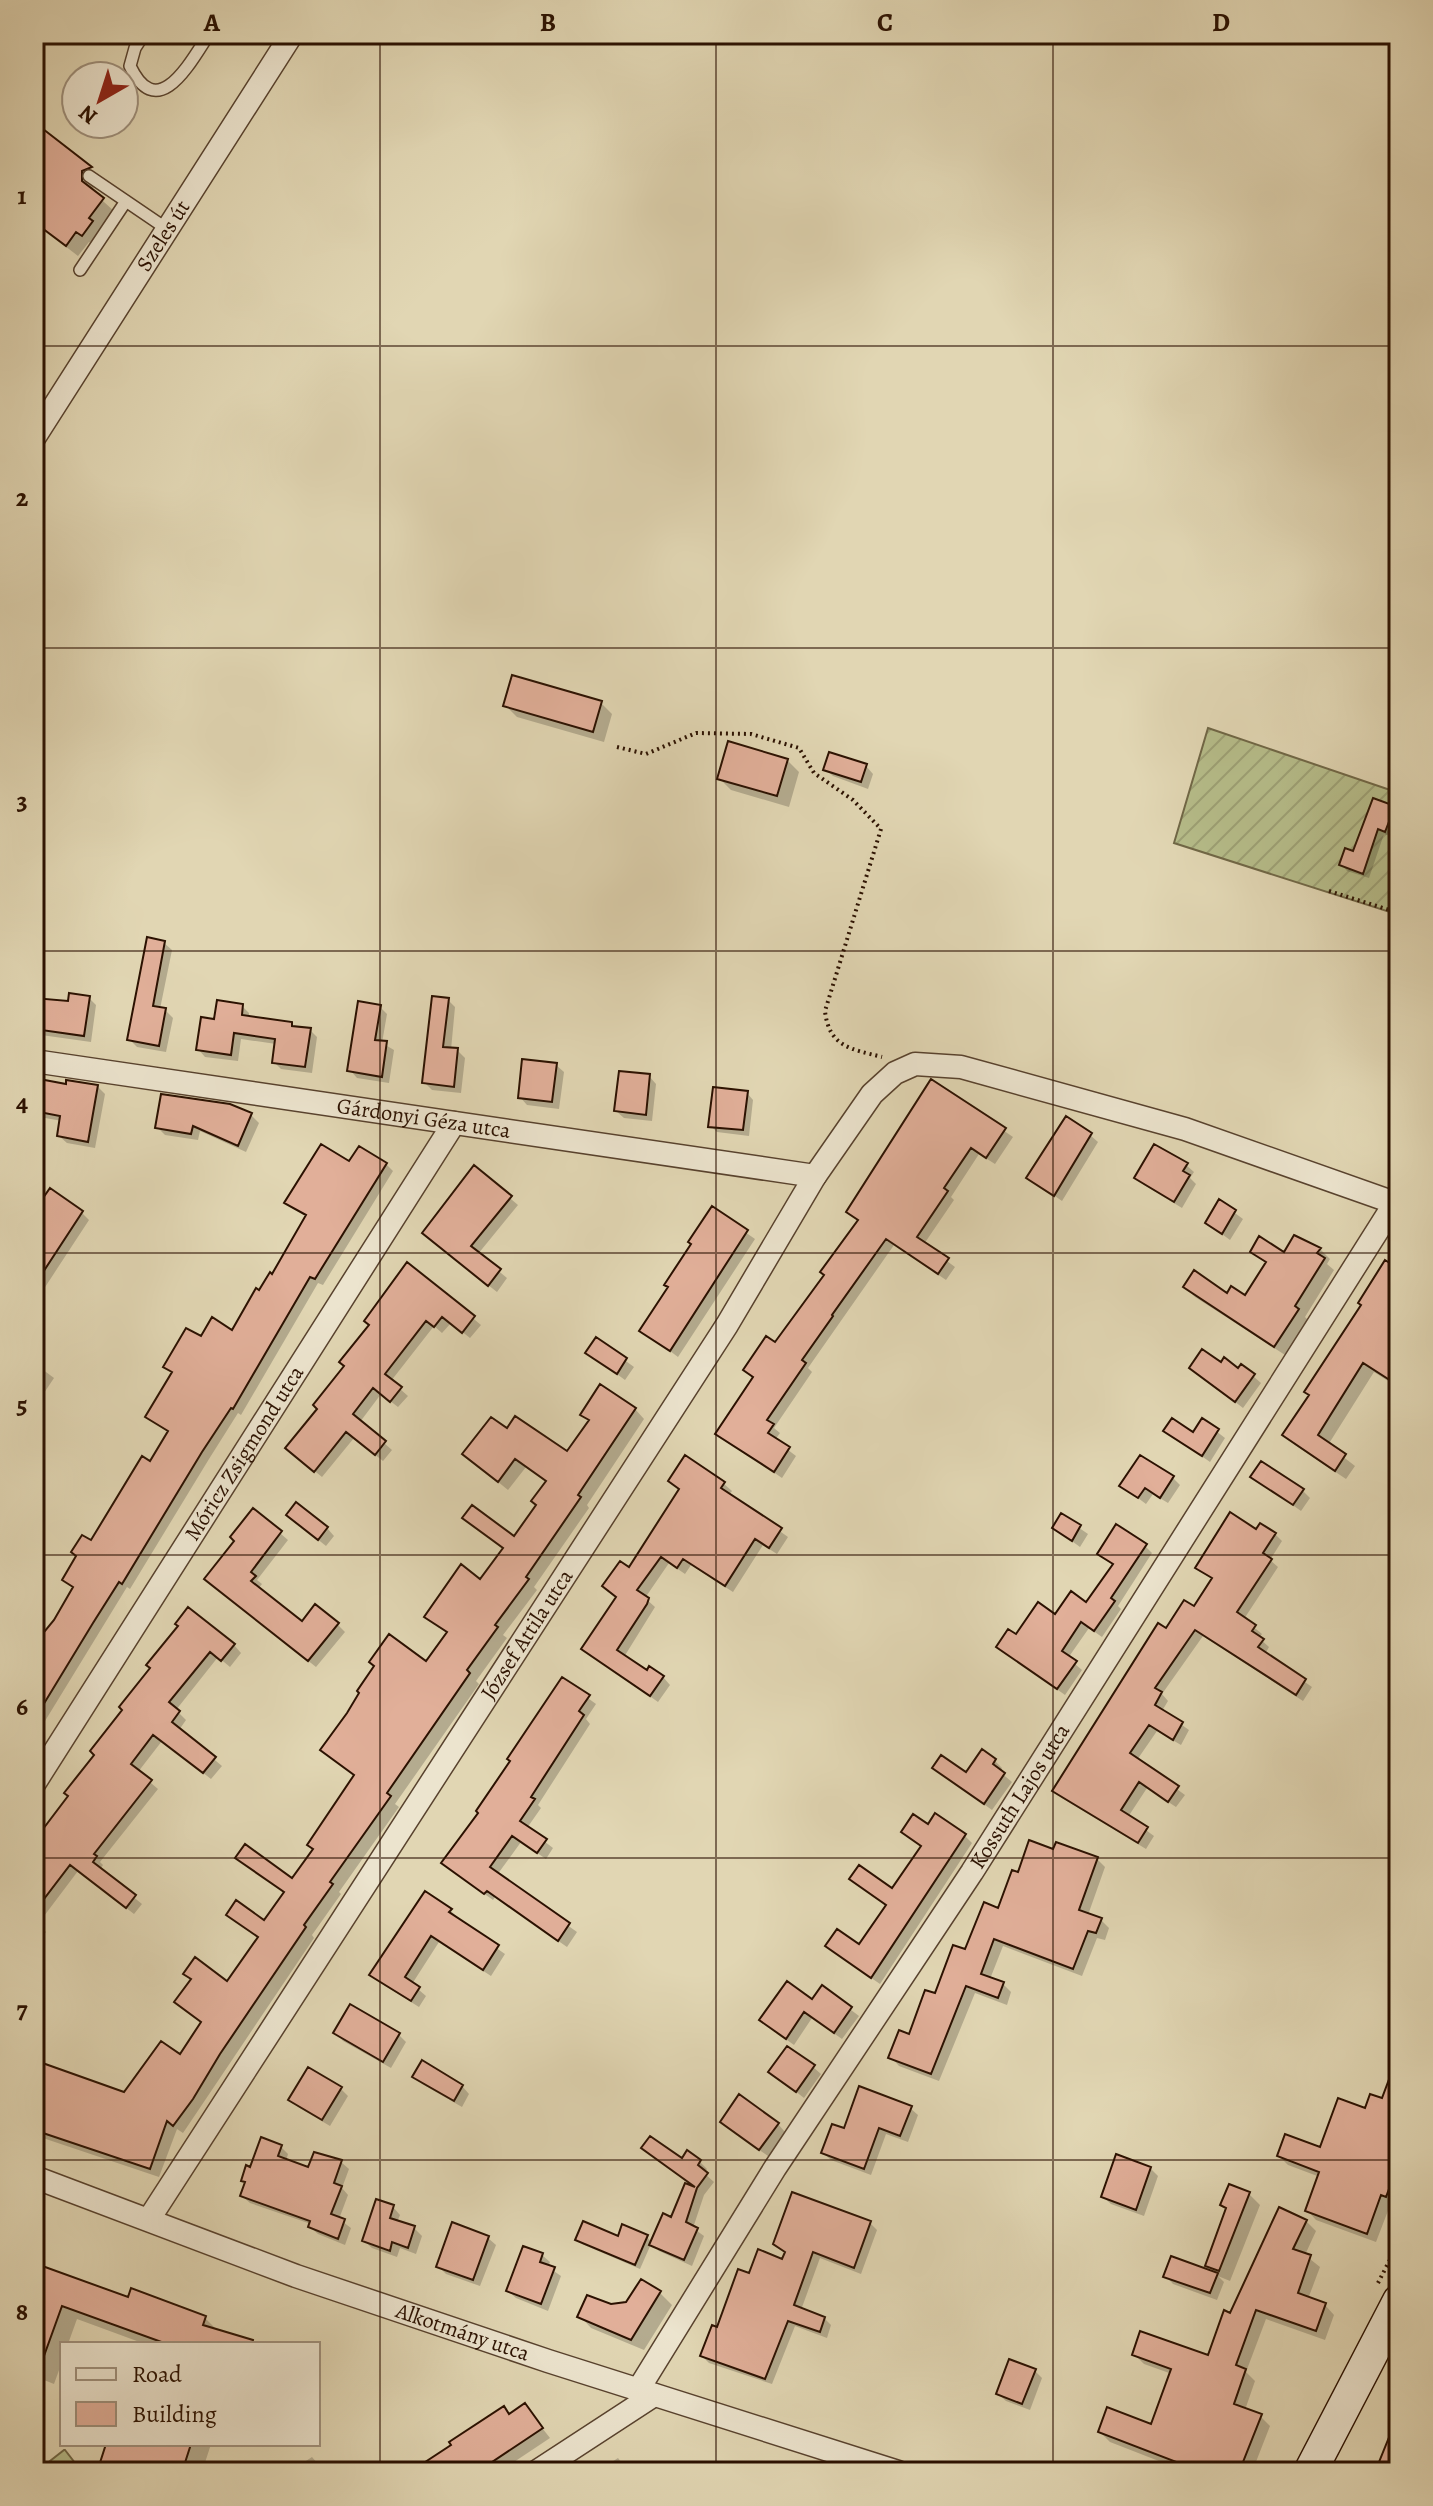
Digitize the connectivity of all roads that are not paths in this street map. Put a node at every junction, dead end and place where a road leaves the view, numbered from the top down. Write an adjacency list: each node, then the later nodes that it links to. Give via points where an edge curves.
1 (144, 34): 2 (lane, via 130,66 145,85 162,89 180,78)
2 (209, 34)
3 (292, 34): 6 (street, Szeles út)
4 (89, 176): 5 (lane)
5 (126, 201): 6 (lane); 7 (lane)
6 (167, 229): 8 (street, Szeles út)
7 (80, 270)
8 (34, 438)
9 (34, 1061): 10 (street, Gárdonyi Géza utca)
10 (454, 1123): 11 (street, Gárdonyi Géza utca); 13 (street, Móricz Zsigmond utca)
11 (815, 1176): 12 (street, József Attila utca, via 872,1094 895,1073 915,1064 961,1067 1185,1129); 15 (street, József Attila utca, via 727,1325)
12 (1397, 1203): 17 (street, Kossuth Lajos utca, via 972,1872 775,2168)
13 (34, 1784)
14 (34, 2177): 15 (street, Alkotmány utca)
15 (149, 2219): 17 (street, Alkotmány utca, via 296,2276)
16 (1399, 2301): 20 (main road)
17 (646, 2392): 18 (street); 19 (street, Alkotmány utca)
18 (536, 2472)
19 (898, 2472)
20 (1310, 2472)

